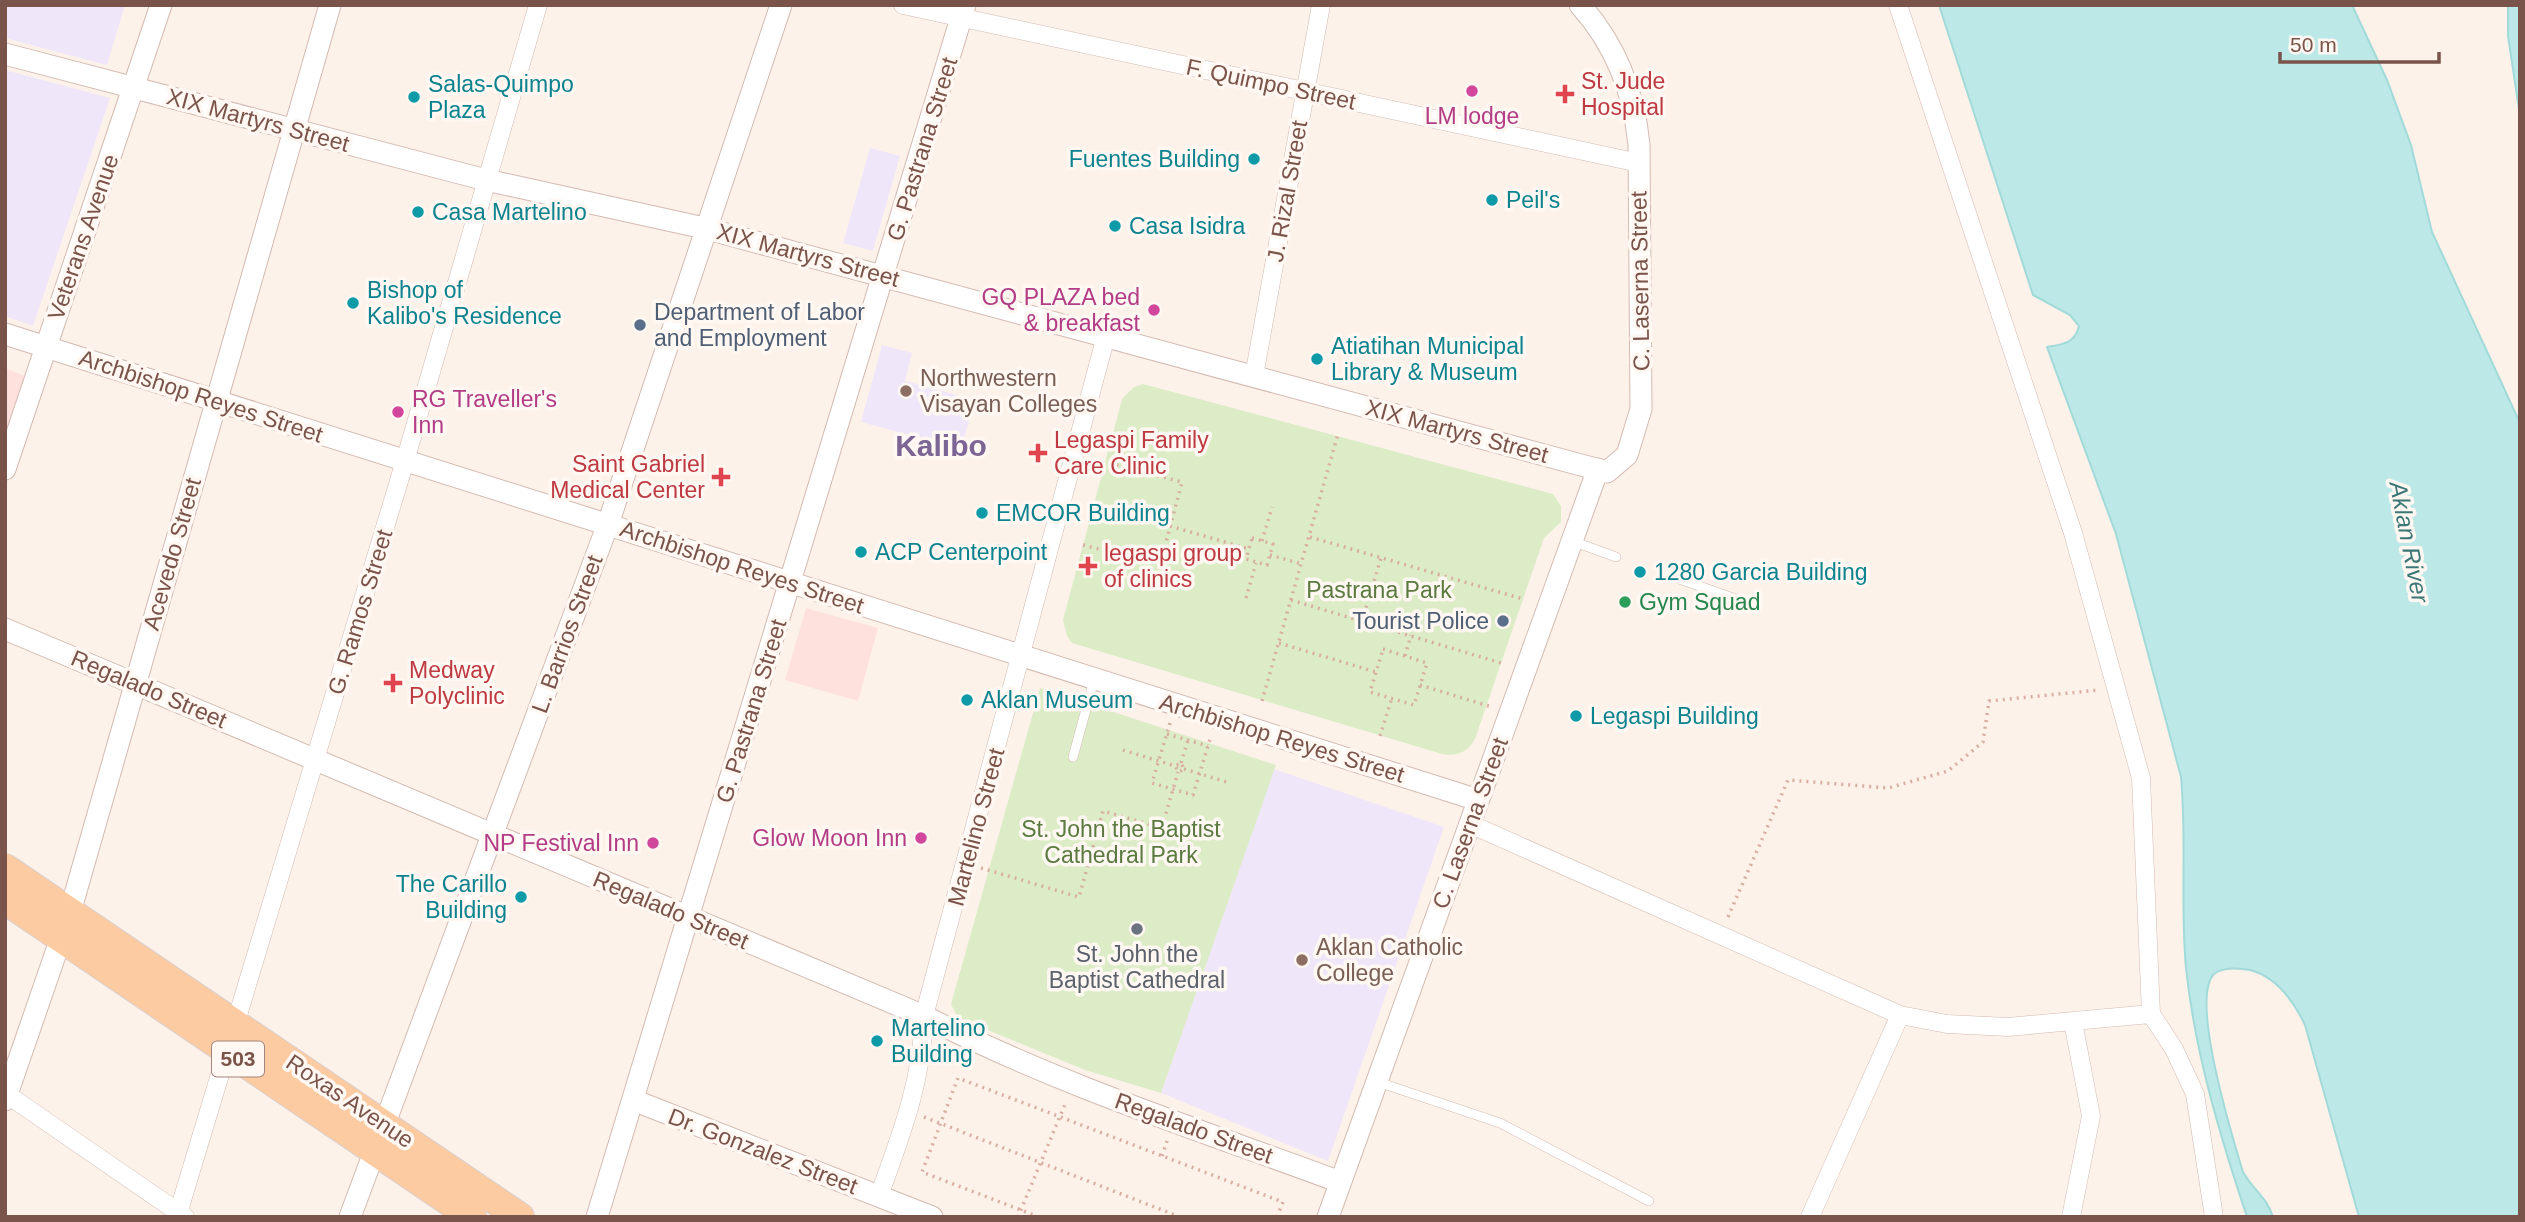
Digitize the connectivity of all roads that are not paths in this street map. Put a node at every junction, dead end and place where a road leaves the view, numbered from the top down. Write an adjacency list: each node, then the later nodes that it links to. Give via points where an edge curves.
1 (161, 5): 11 (street, Veterans Avenue)
2 (330, 5): 13 (street, Acevedo Street)
3 (538, 5): 15 (street, G. Ramos Street)
4 (781, 5): 16 (street, L. Barrios Street)
5 (903, 5): 9 (street, F. Quimpo Street)
6 (1321, 5): 12 (street, J. Rizal Street)
7 (1580, 5): 14 (street, C. Laserna Street, via 1606,40 1625,79 1634,110)
8 (1898, 5): 46 (street, via 2073,533 2141,778)
9 (963, 11): 12 (street, F. Quimpo Street); 17 (street, G. Pastrana Street)
10 (5, 54): 11 (street, XIX Martyrs Street)
11 (134, 88): 13 (street, XIX Martyrs Street); 20 (street, Veterans Avenue)
12 (1305, 91): 14 (street, F. Quimpo Street); 21 (street, J. Rizal Street)
13 (294, 130): 15 (street, XIX Martyrs Street); 22 (street, Acevedo Street)
14 (1639, 163): 25 (street, C. Laserna Street, via 1641,409 1627,455)
15 (486, 180): 16 (street, XIX Martyrs Street); 23 (street, G. Ramos Street)
16 (704, 228): 17 (street, XIX Martyrs Street); 26 (street, L. Barrios Street)
17 (883, 275): 19 (street, XIX Martyrs Street); 30 (street, G. Pastrana Street)
18 (5, 334): 20 (street, Archbishop Reyes Street)
19 (1106, 336): 21 (street, XIX Martyrs Street); 33 (street, Martelino Street)
20 (46, 347): 22 (street, Archbishop Reyes Street); 24 (street, Veterans Avenue)
21 (1254, 376): 25 (street, XIX Martyrs Street)
22 (216, 400): 23 (street, Archbishop Reyes Street); 35 (street, Acevedo Street)
23 (405, 461): 26 (street, Archbishop Reyes Street); 37 (street, G. Ramos Street)
24 (5, 469)
25 (1603, 470): 27 (street, C. Laserna Street)
26 (608, 524): 30 (street, Archbishop Reyes Street); 40 (street, L. Barrios Street)
27 (1572, 541): 28 (lane); 38 (street, C. Laserna Street)
28 (1616, 557)
29 (1668, 575): 31 (lane)
30 (790, 582): 33 (street, Archbishop Reyes Street); 44 (street, G. Pastrana Street)
31 (1750, 604)
32 (5, 629): 35 (street, Regalado Street)
33 (1023, 656): 34 (street, Archbishop Reyes Street); 48 (street, Martelino Street)
34 (1095, 679): 36 (lane); 38 (street, Archbishop Reyes Street)
35 (134, 682): 37 (street, Regalado Street); 43 (street, Acevedo Street)
36 (1073, 757)
37 (315, 760): 40 (street, Regalado Street); 50 (street, G. Ramos Street)
38 (1478, 800): 39 (street, C. Laserna Street)
39 (1470, 824): 47 (street); 52 (street, C. Laserna Street)
40 (492, 834): 44 (street, Regalado Street); 55 (street, L. Barrios Street)
41 (5, 867): 43 (main road, Roxas Avenue / 503)
42 (5, 900): 45 (main road, Roxas Avenue / 503)
43 (70, 912): 45 (street, Acevedo Street); 50 (main road, Roxas Avenue / 503)
44 (688, 917): 48 (street, Regalado Street); 54 (street, G. Pastrana Street)
45 (62, 939): 51 (main road, Roxas Avenue / 503); 53 (street, Acevedo Street)
46 (2151, 1014): 49 (street); 69 (street, via 2195,1094)
47 (1900, 1015): 49 (street, via 1980,1027); 67 (street)
48 (924, 1016): 57 (street, Regalado Street, via 1074,1083); 58 (street, Martelino Street, via 923,1058)
49 (2073, 1022): 68 (street, via 2091,1116)
50 (236, 1024): 51 (street, G. Ramos Street); 55 (main road, Roxas Avenue / 503)
51 (228, 1052): 56 (main road, Roxas Avenue / 503); 60 (street, G. Ramos Street)
52 (1377, 1081): 57 (street, C. Laserna Street); 59 (lane, via 1500,1123)
53 (6, 1096): 60 (street)
54 (633, 1100): 58 (street, Dr. Gonzalez Street); 64 (street, G. Pastrana Street)
55 (386, 1125): 56 (street, L. Barrios Street); 63 (main road, Roxas Avenue / 503)
56 (376, 1152): 61 (street, L. Barrios Street); 62 (main road, Roxas Avenue / 503)
57 (1340, 1182): 66 (street, C. Laserna Street)
58 (879, 1196): 65 (street, Dr. Gonzalez Street)
59 (1649, 1201)
60 (180, 1215)
61 (351, 1217)
62 (472, 1217)
63 (520, 1217)
64 (597, 1217)
65 (932, 1217)
66 (1328, 1217)
67 (1810, 1217)
68 (2071, 1217)
69 (2214, 1217)

